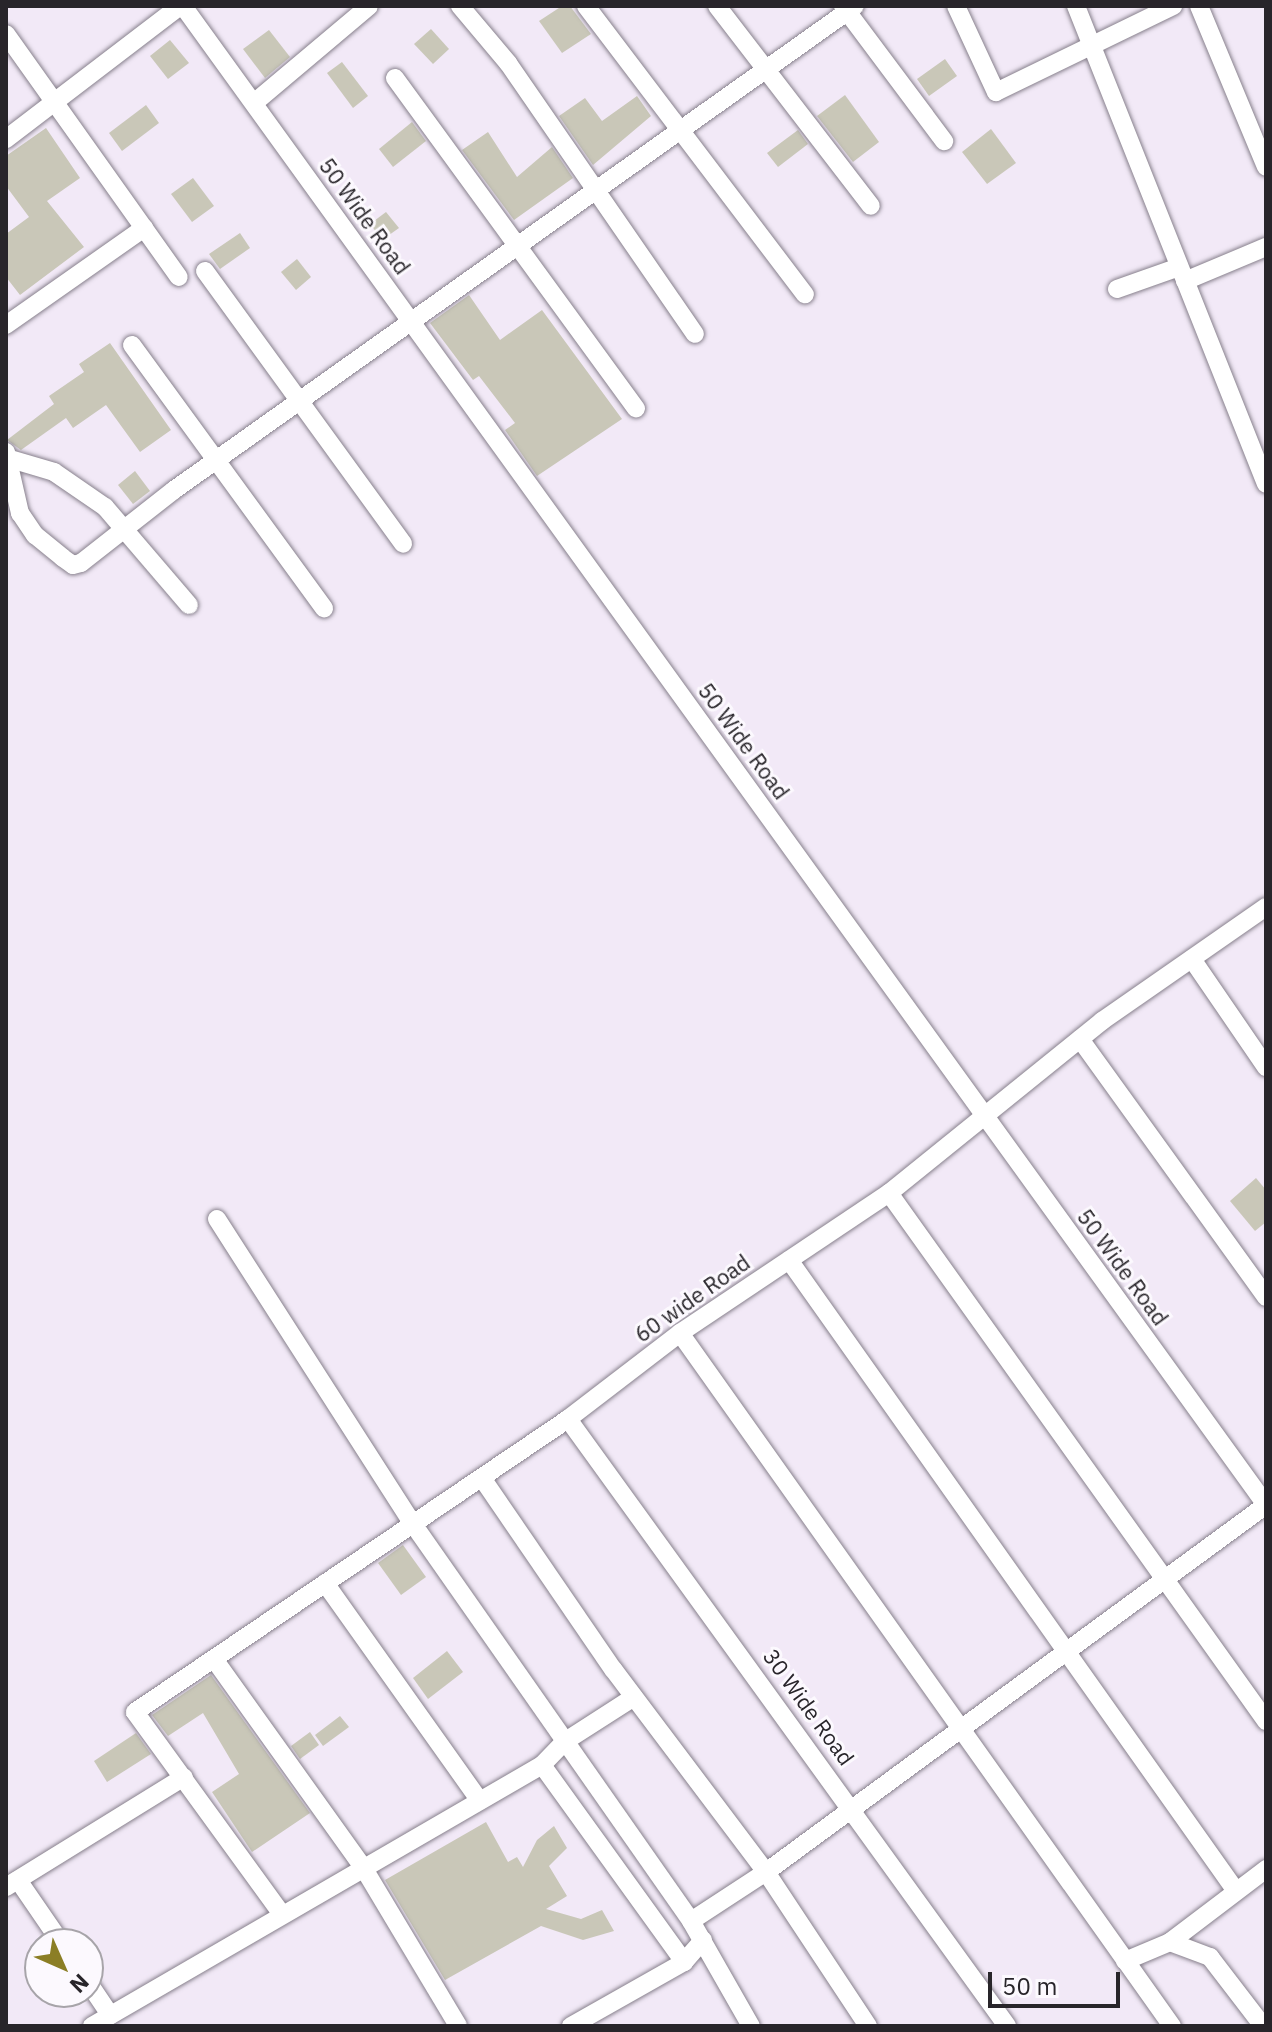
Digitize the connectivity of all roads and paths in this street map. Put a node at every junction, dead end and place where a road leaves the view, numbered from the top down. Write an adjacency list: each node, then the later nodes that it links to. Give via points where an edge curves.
1 (182, 6): 15 (street); 16 (street, 50 Wide Road)
2 (369, 6): 16 (street)
3 (460, 6): 21 (street)
4 (586, 6): 17 (street)
5 (717, 6): 13 (street)
6 (956, 6): 12 (street, via 996,92)
7 (1076, 6): 12 (street)
8 (1173, 6): 12 (street)
9 (1199, 6): 20 (street)
10 (849, 8): 13 (street); 19 (street)
11 (6, 34): 15 (street)
12 (1092, 47): 27 (street)
13 (766, 71): 17 (street); 22 (street)
14 (395, 78): 25 (street)
15 (56, 103): 18 (street); 23 (street)
16 (254, 103): 31 (street, 50 Wide Road)
17 (684, 130): 21 (street); 30 (street)
18 (6, 139)
19 (944, 141)
20 (1266, 167)
21 (600, 191): 25 (street); 33 (street)
22 (871, 206)
23 (144, 228): 28 (street); 32 (street)
24 (1266, 247): 27 (street)
25 (520, 249): 31 (street); 36 (street)
26 (205, 271): 35 (street)
27 (1182, 274): 29 (street); 39 (street)
28 (179, 277)
29 (1117, 289)
30 (805, 294)
31 (411, 322): 35 (street); 48 (street, 50 Wide Road)
32 (6, 325)
33 (695, 334)
34 (132, 345): 38 (street)
35 (299, 401): 38 (street); 41 (street)
36 (636, 408)
37 (6, 455): 40 (street, via 54,472); 40 (street, via 20,513 35,535 73,565)
38 (215, 461): 40 (street); 43 (street)
39 (1266, 484)
40 (127, 528): 42 (street)
41 (403, 544)
42 (189, 605)
43 (324, 608)
44 (1266, 907): 45 (street, 60 wide Road)
45 (1192, 959): 46 (street, 60 wide Road); 47 (street)
46 (1080, 1039): 48 (street, 60 wide Road); 52 (street)
47 (1266, 1067)
48 (985, 1116): 49 (street, 60 wide Road); 56 (street, 50 Wide Road)
49 (889, 1193): 51 (street, 60 wide Road); 58 (street)
50 (217, 1219): 57 (street)
51 (789, 1260): 53 (street, 60 wide Road); 60 (street)
52 (1266, 1297)
53 (680, 1333): 54 (street, 60 wide Road); 64 (street)
54 (568, 1419): 55 (street, 60 wide Road); 69 (street, 30 Wide Road)
55 (482, 1478): 57 (street, 60 wide Road); 62 (street)
56 (1266, 1505): 58 (street)
57 (411, 1521): 59 (street, 60 wide Road); 65 (street)
58 (1165, 1580): 60 (street); 63 (street)
59 (325, 1583): 61 (street, 60 wide Road); 68 (street)
60 (1067, 1652): 64 (street); 74 (street)
61 (214, 1659): 67 (street, 60 wide Road, via 135,1712); 70 (street)
62 (634, 1697): 65 (street); 72 (street)
63 (1266, 1721)
64 (963, 1727): 69 (street); 80 (street)
65 (564, 1742): 66 (street); 76 (street)
66 (542, 1765): 68 (street); 81 (street)
67 (184, 1777): 73 (street); 75 (street)
68 (480, 1801): 70 (street)
69 (853, 1806): 72 (street); 89 (street, 30 Wide Road)
70 (363, 1867): 75 (street); 85 (street)
71 (1266, 1869): 74 (street)
72 (766, 1872): 76 (street); 88 (street)
73 (12, 1884): 77 (street)
74 (1236, 1891): 79 (street)
75 (281, 1913): 83 (street)
76 (691, 1921): 78 (street)
77 (49, 1928)
78 (703, 1940): 81 (street); 87 (street)
79 (1170, 1942): 80 (street); 91 (street, via 1210,1957)
80 (1125, 1961): 90 (street)
81 (684, 1962): 86 (street)
82 (104, 2006): 83 (street)
83 (110, 2015): 84 (street)
84 (92, 2026)
85 (458, 2026)
86 (571, 2026)
87 (751, 2026)
88 (868, 2026)
89 (1007, 2026)
90 (1172, 2026)
91 (1263, 2026)

